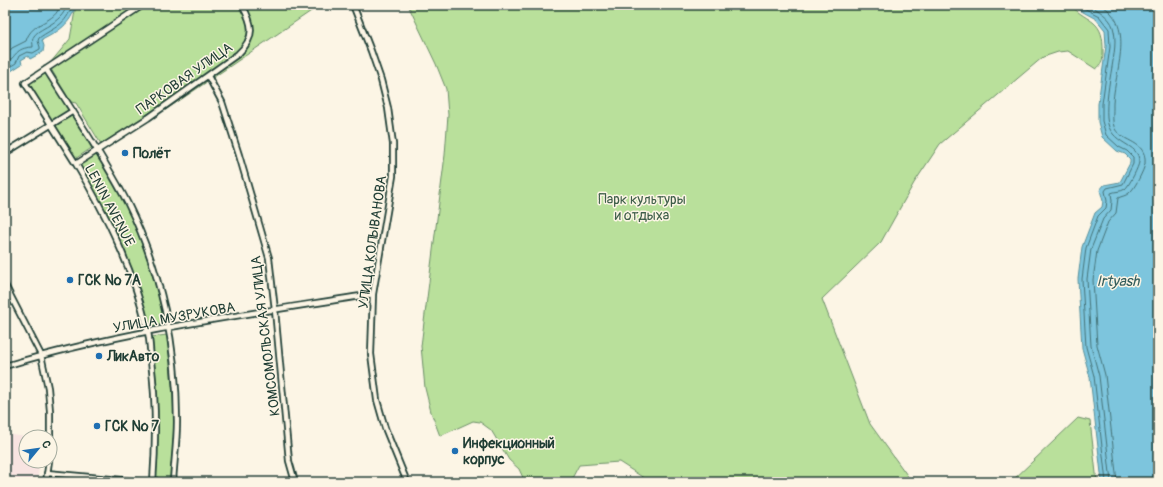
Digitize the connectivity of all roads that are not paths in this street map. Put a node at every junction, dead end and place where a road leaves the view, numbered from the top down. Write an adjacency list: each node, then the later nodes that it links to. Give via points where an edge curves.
1 (143, 5): 4 (street)
2 (242, 5): 5 (street, ПАРКОВАЯ УЛИЦА, via 250,18 251,31 248,43 238,54)
3 (353, 5): 12 (street, УЛИЦА КОЛЫВАНОВА, via 381,80 393,144 393,176)
4 (46, 70): 6 (street); 7 (street, via 25,83)
5 (208, 76): 8 (street, ПАРКОВАЯ УЛИЦА); 13 (street, КОМСОМОЛЬСКАЯ УЛИЦА, via 222,102 239,154 269,258)
6 (73, 111): 7 (street); 8 (street)
7 (51, 124): 9 (street); 10 (street)
8 (98, 150): 10 (street, LENIN AVENUE); 14 (street, LENIN AVENUE, via 140,232 159,288)
9 (5, 153)
10 (76, 164): 15 (street, LENIN AVENUE, via 96,196 124,254 137,289)
11 (5, 285): 16 (street)
12 (373, 294): 13 (street, УЛИЦА МУЗРУКОВА); 26 (street, УЛИЦА КОЛЫВАНОВА, via 371,354 377,400 385,428)
13 (276, 310): 14 (street, УЛИЦА МУЗРУКОВА); 25 (street, КОМСОМОЛЬСКАЯ УЛИЦА, via 289,461)
14 (168, 328): 15 (street, УЛИЦА МУЗРУКОВА); 24 (street, LENIN AVENUE, via 175,379 177,421)
15 (148, 332): 16 (street, УЛИЦА МУЗРУКОВА); 23 (street, LENIN AVENUE, via 155,410)
16 (41, 355): 17 (street, УЛИЦА МУЗРУКОВА); 18 (street, via 48,388)
17 (5, 366)
18 (50, 429)
19 (47, 469): 20 (street)
20 (47, 472): 21 (street); 22 (street)
21 (46, 482)
22 (142, 482)
23 (154, 482)
24 (173, 482)
25 (296, 482)
26 (407, 482)

